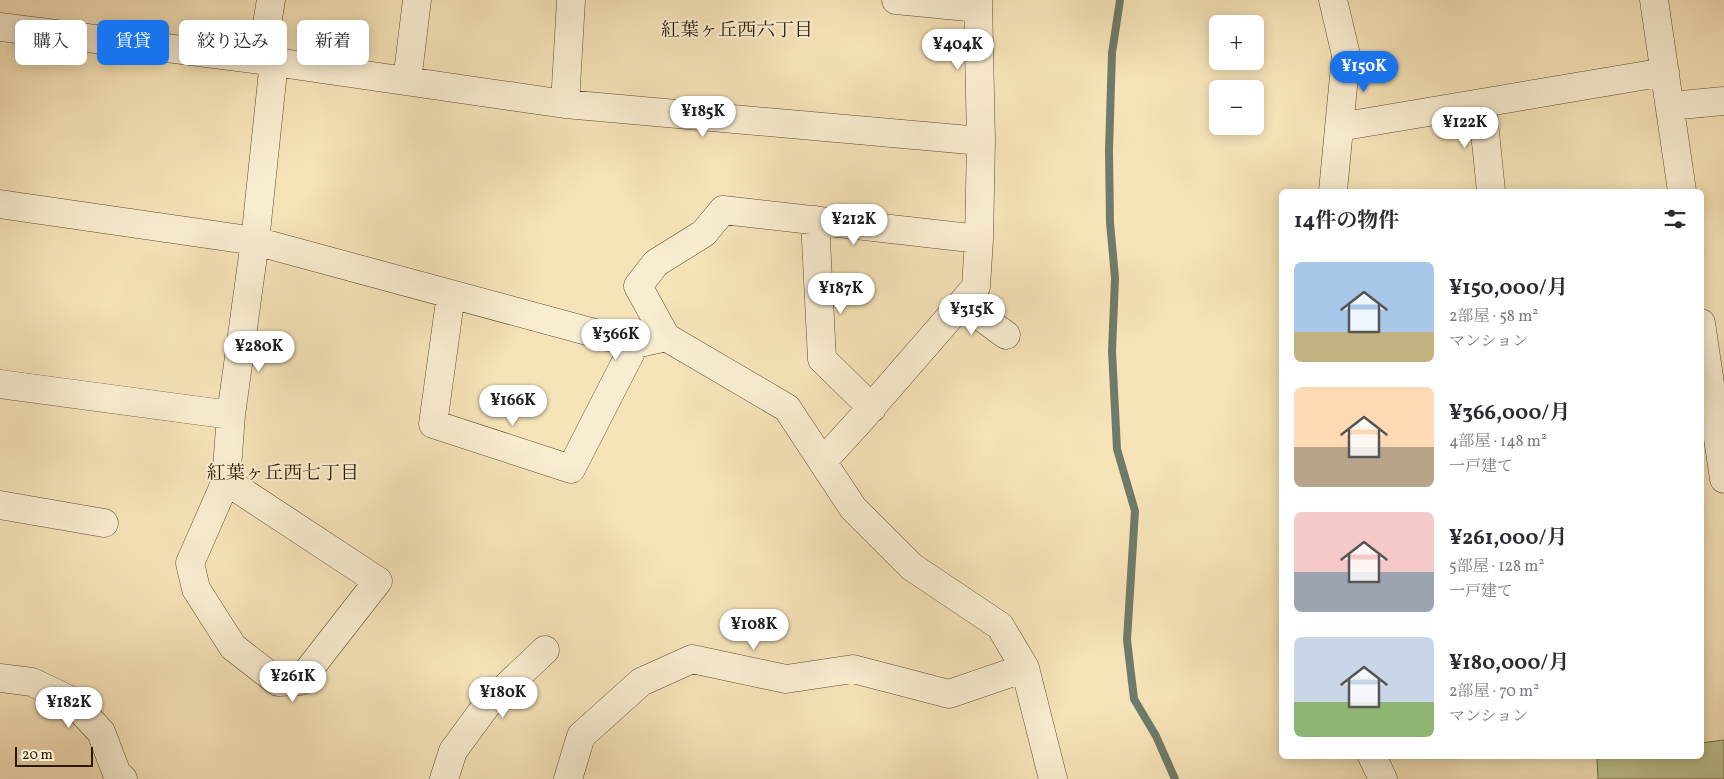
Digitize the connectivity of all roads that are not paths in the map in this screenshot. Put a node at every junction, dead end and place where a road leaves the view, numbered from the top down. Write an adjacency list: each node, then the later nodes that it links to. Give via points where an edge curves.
1 (271, 0): 8 (street)
2 (417, 0): 14 (street)
3 (571, 0): 17 (street)
4 (896, 0): 7 (street)
5 (1333, 0): 19 (street, via 1346,55)
6 (1654, 0): 13 (street)
7 (978, 4): 20 (street)
8 (270, 20)
9 (0, 27): 10 (street)
10 (179, 50)
11 (287, 64): 14 (street)
12 (267, 65): 27 (street)
13 (1665, 72): 16 (street); 18 (street)
14 (406, 81): 17 (street)
15 (1724, 100): 18 (street)
16 (1482, 103): 19 (street); 22 (street)
17 (565, 104): 20 (street)
18 (1670, 106): 23 (street)
19 (1339, 126): 21 (street)
20 (981, 141): 26 (street)
21 (1333, 189)
22 (1491, 189)
23 (1682, 189)
24 (0, 204): 27 (street)
25 (815, 220): 26 (street); 31 (street, via 722,210 704,233 656,263 638,286); 35 (street, via 822,359)
26 (979, 239): 29 (street, via 976,288)
27 (255, 242): 28 (street); 36 (street)
28 (450, 294): 33 (street); 33 (street, via 433,424 572,469)
29 (962, 303): 30 (street); 35 (street)
30 (1006, 336)
31 (666, 337): 33 (street); 37 (street, via 787,408)
32 (1704, 343): 38 (street)
33 (634, 344)
34 (0, 384): 36 (street)
35 (872, 408): 37 (street)
36 (231, 415): 39 (street)
37 (823, 461): 43 (street, via 853,508 912,567 1000,626)
38 (1724, 478)
39 (226, 481): 39 (street, via 190,563 196,589 233,647 278,682 300,681 378,581)
40 (0, 505): 41 (street)
41 (104, 523)
42 (545, 650): 47 (street, via 486,706 453,751)
43 (1024, 668): 48 (street, via 949,694 853,669 786,679 692,659 641,682 581,736); 49 (street)
44 (0, 678): 46 (street, via 32,682 72,700 101,732)
45 (1373, 759): 50 (street)
46 (123, 779)
47 (444, 779)
48 (568, 779)
49 (1053, 779)
50 (1383, 779)

